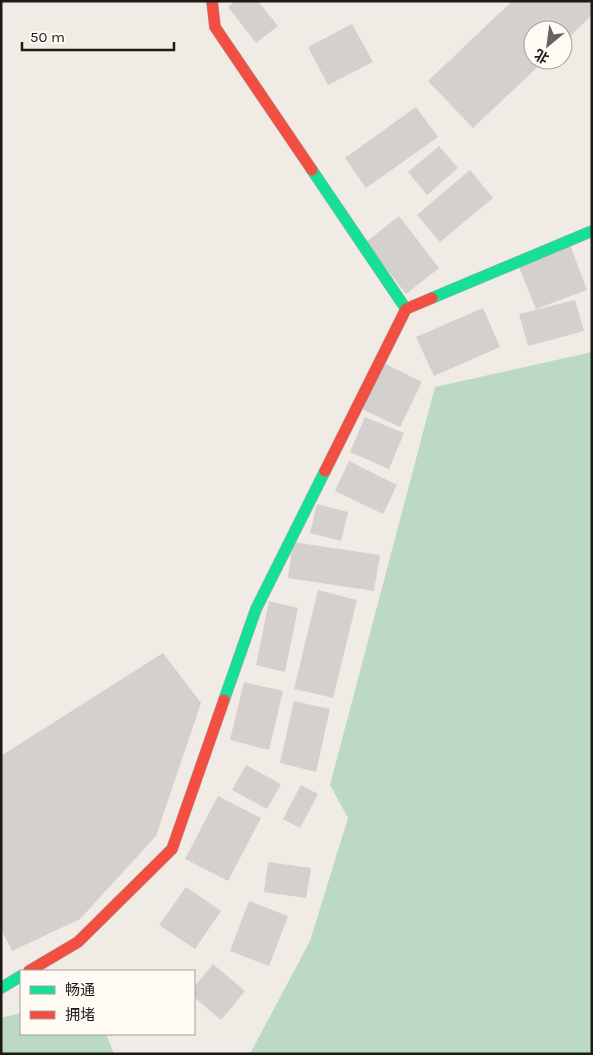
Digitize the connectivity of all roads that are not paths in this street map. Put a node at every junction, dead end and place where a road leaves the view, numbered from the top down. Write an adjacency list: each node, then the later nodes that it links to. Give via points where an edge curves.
1 (212, 1): 3 (street, via 215,27)
2 (592, 231): 3 (street)
3 (406, 309): 4 (street, via 256,609 172,849 78,942)
4 (31, 970)
5 (20, 977): 6 (street)
6 (1, 988)

